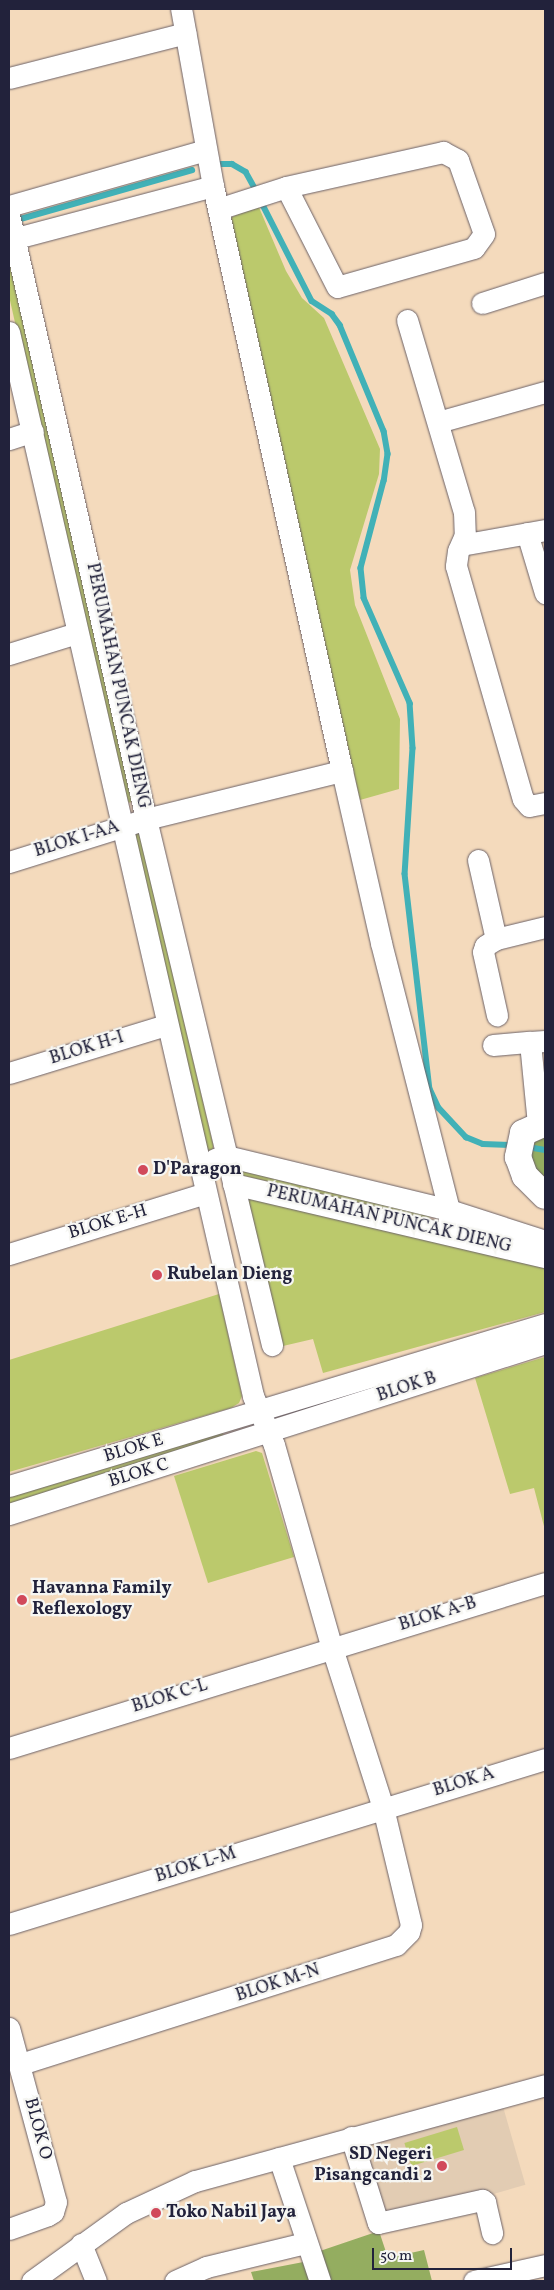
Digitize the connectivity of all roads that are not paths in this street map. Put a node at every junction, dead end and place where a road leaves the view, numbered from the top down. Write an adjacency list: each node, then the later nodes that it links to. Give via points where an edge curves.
1 (181, 9): 2 (street)
2 (185, 33): 3 (street); 4 (street)
3 (9, 78)
4 (206, 150): 5 (street); 7 (street)
5 (213, 186): 8 (street); 10 (street)
6 (281, 189): 6 (street, via 337,287 474,248 484,234 458,160 443,152); 8 (street)
7 (9, 206)
8 (218, 209): 24 (street)
9 (9, 215): 10 (street, PERUMAHAN PUNCAK DIENG)
10 (12, 240): 26 (street, PERUMAHAN PUNCAK DIENG)
11 (545, 283): 12 (street)
12 (482, 303)
13 (407, 320): 16 (street)
14 (9, 332): 17 (street, PERUMAHAN PUNCAK DIENG)
15 (545, 392): 16 (street)
16 (438, 422): 20 (street, via 464,512 465,535)
17 (33, 431): 18 (street); 22 (street, PERUMAHAN PUNCAK DIENG)
18 (9, 439)
19 (536, 531): 20 (street); 21 (street)
20 (461, 545): 25 (street, via 456,566 523,799 529,806)
21 (545, 592)
22 (77, 632): 23 (street); 27 (street, PERUMAHAN PUNCAK DIENG)
23 (9, 654)
24 (342, 771): 26 (street, BLOK I-AA); 43 (street, via 380,943)
25 (545, 802)
26 (146, 818): 27 (street, BLOK I-AA); 38 (street, PERUMAHAN PUNCAK DIENG)
27 (120, 827): 29 (street, BLOK I-AA); 33 (street, PERUMAHAN PUNCAK DIENG)
28 (478, 860): 31 (street)
29 (9, 862)
30 (545, 927): 31 (street)
31 (496, 939): 32 (street, via 484,946 483,952)
32 (496, 1015)
33 (166, 1025): 36 (street, BLOK H-I); 39 (street, PERUMAHAN PUNCAK DIENG)
34 (538, 1042): 35 (street); 37 (street)
35 (493, 1045)
36 (9, 1073)
37 (531, 1134): 42 (street, via 526,1176)
38 (226, 1156): 39 (street, PERUMAHAN PUNCAK DIENG); 40 (street, PERUMAHAN PUNCAK DIENG); 43 (street, PERUMAHAN PUNCAK DIENG)
39 (200, 1163): 41 (street, PERUMAHAN PUNCAK DIENG)
40 (233, 1184): 44 (street, PERUMAHAN PUNCAK DIENG); 50 (street, PERUMAHAN PUNCAK DIENG)
41 (206, 1193): 46 (street, BLOK E-H); 51 (street, PERUMAHAN PUNCAK DIENG, via 252,1396)
42 (545, 1196)
43 (449, 1210): 44 (street); 45 (street, PERUMAHAN PUNCAK DIENG)
44 (449, 1234): 47 (street, PERUMAHAN PUNCAK DIENG)
45 (545, 1242)
46 (9, 1254)
47 (545, 1257)
48 (545, 1324): 51 (street, BLOK E)
49 (545, 1342): 52 (street, BLOK B)
50 (272, 1345)
51 (259, 1411): 52 (street, PERUMAHAN PUNCAK DIENG); 53 (street, BLOK E)
52 (269, 1433): 54 (street, BLOK C); 56 (street, PERUMAHAN PUNCAK DIENG)
53 (9, 1486)
54 (9, 1514)
55 (545, 1583): 56 (street, BLOK A-B)
56 (332, 1648): 57 (street, BLOK C-L); 59 (street, BLOK M-N)
57 (9, 1748)
58 (545, 1759): 59 (street, BLOK A)
59 (383, 1808): 60 (street, BLOK L-M); 62 (street, BLOK M-N, via 411,1924 404,1940)
60 (9, 1924)
61 (9, 2028): 62 (street, BLOK O)
62 (20, 2064): 66 (street, BLOK O, via 56,2202 54,2212)
63 (545, 2085): 64 (street)
64 (350, 2137): 65 (street); 67 (street, via 378,2223 482,2200)
65 (279, 2158): 68 (street); 69 (street, via 173,2190 126,2213)
66 (9, 2228)
67 (492, 2233)
68 (305, 2243): 73 (street, via 206,2267); 74 (street)
69 (81, 2244): 71 (street); 72 (street)
70 (545, 2265): 75 (street)
71 (32, 2281)
72 (96, 2281)
73 (175, 2281)
74 (320, 2281)
75 (474, 2281)

